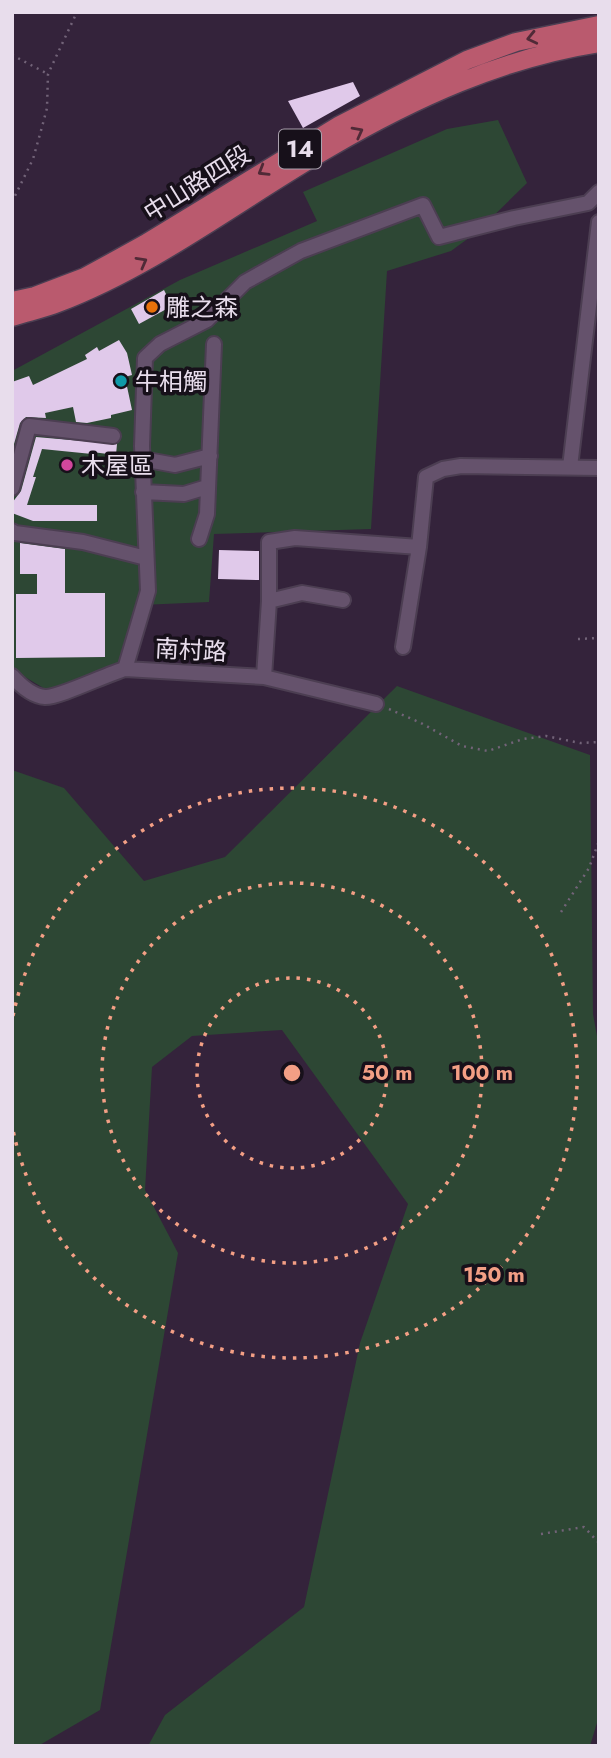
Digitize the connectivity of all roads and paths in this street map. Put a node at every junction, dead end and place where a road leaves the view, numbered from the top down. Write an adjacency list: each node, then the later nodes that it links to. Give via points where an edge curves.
1 (77, 12): 5 (path)
2 (599, 25): 9 (main road, 中山路四段 / 14, one-way to 9, via 516,42 456,65 340,125 85,277)
3 (599, 43): 10 (main road, 中山路四段 / 14, one-way to 3, via 57,303 143,262 330,147 427,96 521,59)
4 (12, 55): 5 (path)
5 (48, 74): 7 (path, via 47,108 33,159)
6 (599, 192): 14 (street, via 588,203 439,237 423,205 301,251 245,282 207,320 160,344 145,358)
7 (12, 202)
8 (599, 222): 15 (street, via 585,376)
9 (12, 301)
10 (12, 317)
11 (214, 344): 13 (street)
12 (113, 436): 18 (street, via 29,426)
13 (210, 456): 14 (street, via 175,465); 17 (street)
14 (142, 459): 19 (street)
15 (570, 467): 16 (street); 22 (street, via 461,466 426,477)
16 (599, 468)
17 (207, 487): 19 (street, via 184,494); 21 (street, via 207,514)
18 (12, 488)
19 (143, 492): 23 (street)
20 (12, 531): 23 (street)
21 (199, 539)
22 (419, 547): 25 (street, via 296,538 269,541); 28 (street)
23 (146, 558): 29 (street, via 148,591)
24 (343, 600): 25 (street, via 302,593)
25 (269, 601): 31 (street)
26 (578, 639): 27 (path)
27 (599, 639)
28 (403, 646)
29 (125, 669): 30 (street, 南村路, via 46,697 31,692); 31 (street, 南村路)
30 (12, 676)
31 (264, 677): 32 (street, 南村路)
32 (376, 704): 33 (path, via 462,746 488,751 546,736)
33 (599, 742)
34 (599, 841): 35 (path, via 589,868)
35 (561, 912)
36 (541, 1534): 37 (path, via 584,1527)
37 (599, 1543)

